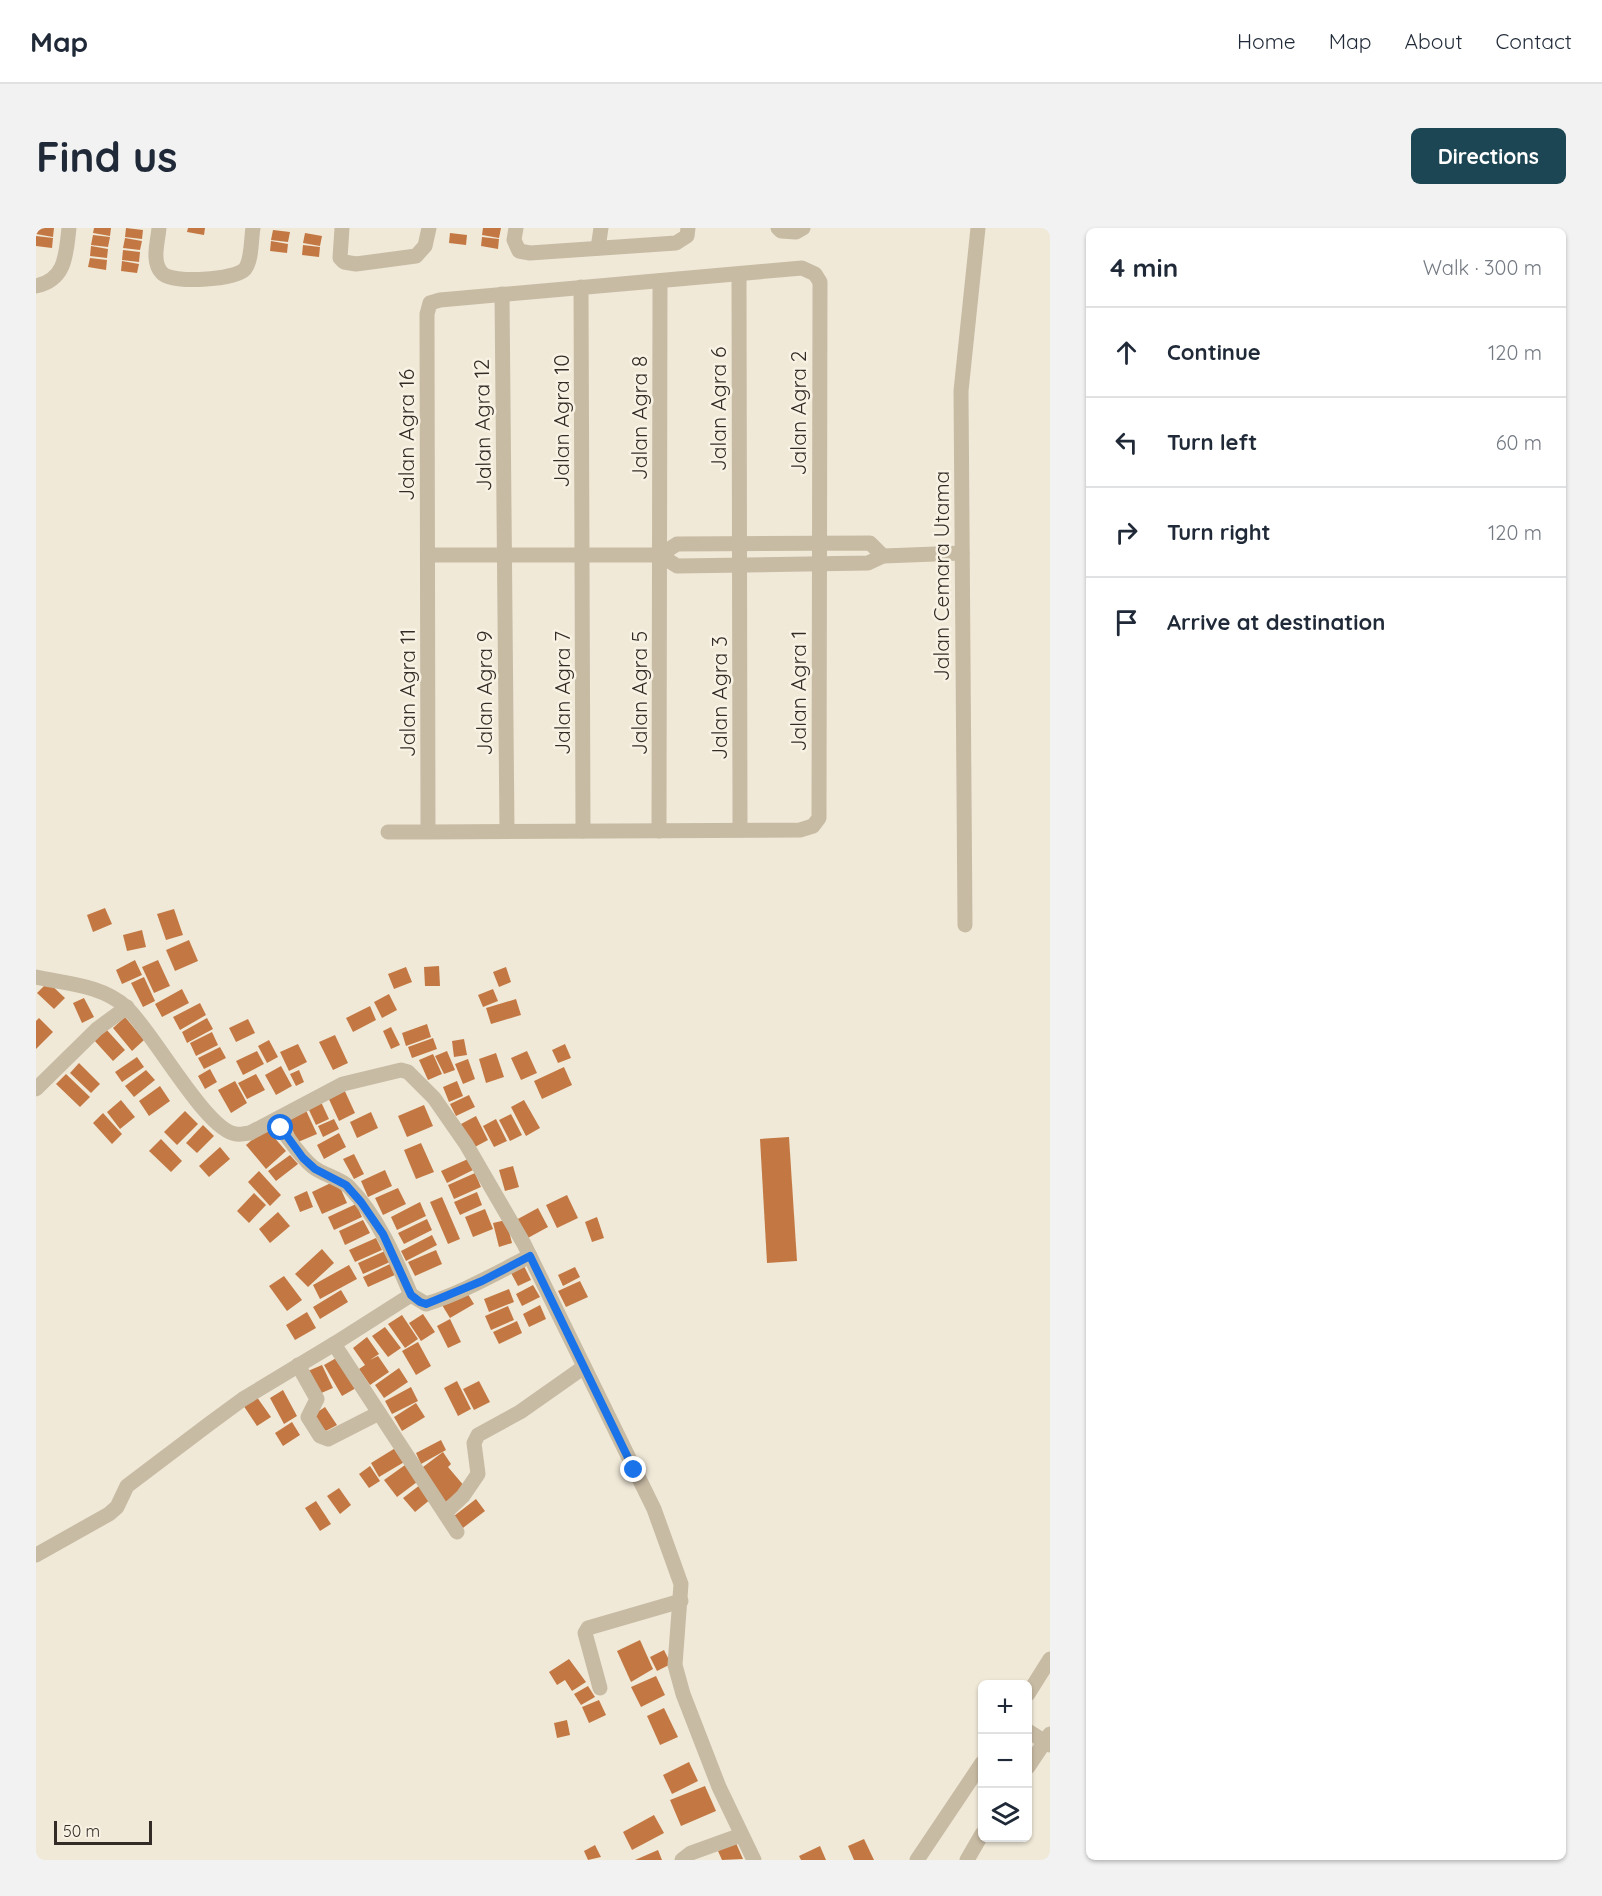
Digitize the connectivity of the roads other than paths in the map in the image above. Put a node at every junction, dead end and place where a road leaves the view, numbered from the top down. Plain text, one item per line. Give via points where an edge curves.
1 (69, 228) edge
2 (159, 228) edge
3 (253, 228) edge
4 (342, 228) edge
5 (429, 228) edge
6 (601, 228) edge
7 (778, 228) edge
8 (803, 228) edge
9 (978, 228) edge
10 (687, 232) edge
11 (515, 234) edge
12 (598, 248) junction
13 (739, 274) junction
14 (660, 281) junction
15 (36, 286) edge
16 (581, 287) junction
17 (502, 294) junction
18 (819, 543) junction
19 (740, 544) junction
20 (962, 553) junction
21 (428, 555) junction
22 (504, 555) junction
23 (582, 555) junction
24 (660, 555) junction
25 (883, 556) junction
26 (819, 564) junction
27 (740, 565) junction
28 (740, 830) junction
29 (507, 831) junction
30 (583, 831) junction
31 (659, 831) junction
32 (388, 832) dead end
33 (428, 832) junction
34 (965, 924) dead end
35 (36, 977) edge
36 (127, 1007) junction
37 (36, 1089) edge
38 (275, 1120) junction
39 (530, 1256) junction
40 (411, 1295) junction
41 (334, 1344) junction
42 (298, 1365) junction
43 (584, 1367) junction
44 (379, 1413) junction
45 (445, 1513) junction
46 (457, 1532) dead end
47 (36, 1554) edge
48 (681, 1601) junction
49 (1050, 1659) edge
50 (600, 1688) dead end
51 (1032, 1688) edge
52 (1032, 1733) edge
53 (1048, 1740) edge
54 (1032, 1762) edge
55 (978, 1769) edge
56 (741, 1835) junction
57 (978, 1841) edge
58 (682, 1860) edge
59 (754, 1860) edge
60 (917, 1860) edge
61 (967, 1860) edge

1 - 15 street via 61,271 47,284
2 - 3 street via 155,258 160,272 171,279 238,276 248,267
4 - 5 street via 340,258 356,264 416,256 425,246
6 - 12 street
7 - 8 street via 796,232
9 - 20 street, Jalan Cemara Utama via 960,391
10 - 12 street via 676,243
11 - 12 street via 519,251 530,253
13 - 14 street
13 - 18 street, Jalan Agra 2 via 802,268 816,274 820,282
13 - 19 street, Jalan Agra 6
14 - 16 street
14 - 24 street, Jalan Agra 8
16 - 17 street
16 - 23 street, Jalan Agra 10
17 - 21 street, Jalan Agra 16 via 430,303
17 - 22 street, Jalan Agra 12
18 - 19 street
18 - 25 street via 870,543
18 - 26 street, Jalan Agra 2
19 - 24 street via 677,544
19 - 27 street, Jalan Agra 6
20 - 25 street
20 - 34 street, Jalan Cemara Utama
21 - 22 street
21 - 33 street, Jalan Agra 11
22 - 23 street
22 - 29 street, Jalan Agra 9
23 - 24 street
23 - 30 street, Jalan Agra 7
24 - 27 street via 677,566
24 - 31 street, Jalan Agra 5
25 - 26 street via 868,563
26 - 27 street
26 - 28 street, Jalan Agra 1 via 819,818 813,826 800,830
27 - 28 street, Jalan Agra 3
28 - 31 street
29 - 30 street
29 - 33 street
30 - 31 street
32 - 33 street
35 - 36 street via 102,991
36 - 37 street via 97,1029
36 - 38 street via 217,1123 235,1134 250,1133
38 - 39 street via 359,1078 408,1072 434,1098 466,1144
38 - 40 street via 303,1158 346,1185 361,1202 383,1234
39 - 40 street via 426,1304
39 - 43 street
40 - 41 street
41 - 42 street
41 - 44 street
42 - 44 street via 317,1399 308,1417 320,1436 328,1439
42 - 47 street via 243,1399 128,1486 109,1514
43 - 45 street via 520,1412 478,1435 474,1443 478,1474 470,1489
43 - 48 street via 654,1509 681,1584
44 - 45 street
45 - 46 street
48 - 50 street via 588,1628 585,1633
48 - 56 street via 675,1665 718,1787
49 - 51 street
52 - 53 street
53 - 54 street
55 - 60 street
56 - 58 street
56 - 59 street
57 - 61 street

